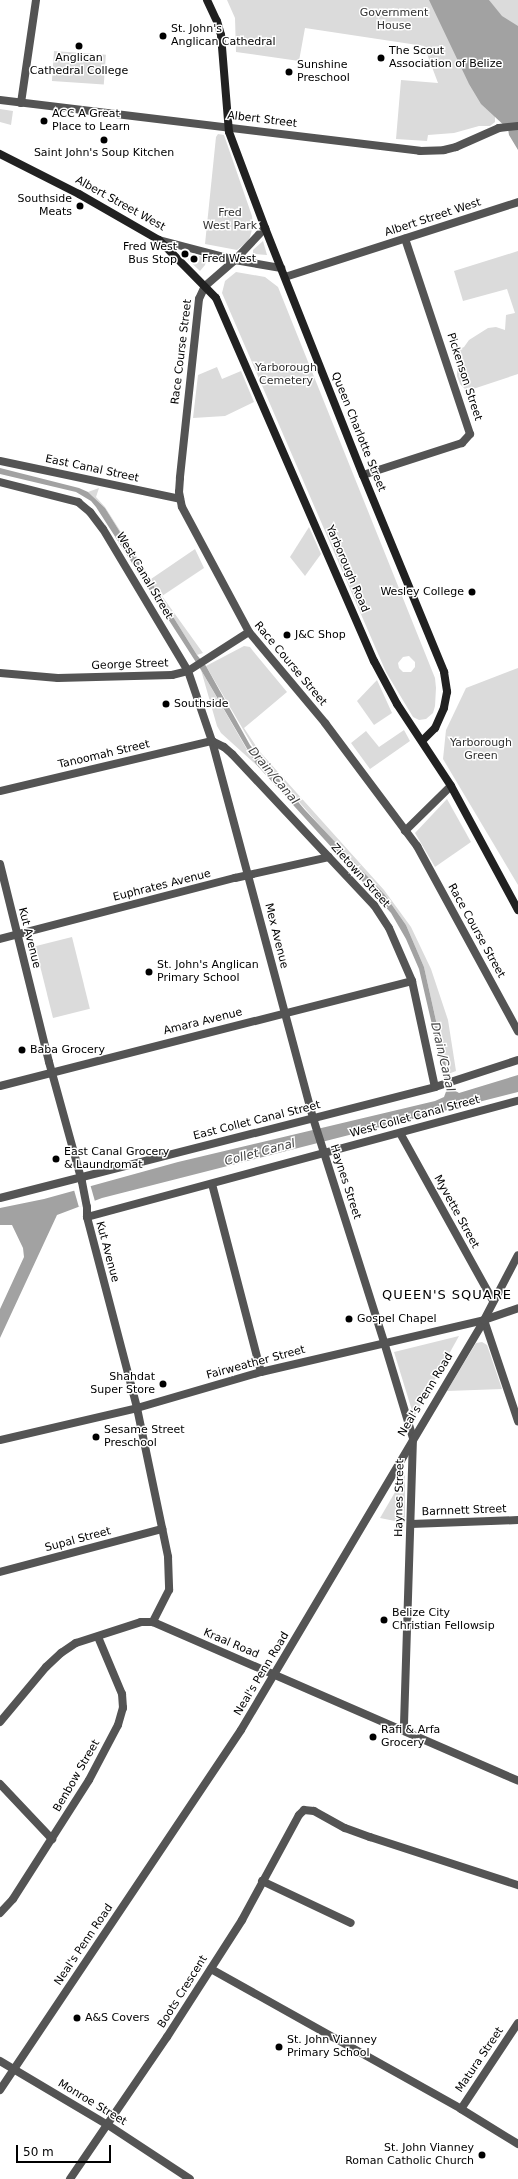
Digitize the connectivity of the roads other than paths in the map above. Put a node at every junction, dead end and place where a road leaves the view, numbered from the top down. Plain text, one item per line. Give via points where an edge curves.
1 (36, 0) edge
2 (206, 0) edge
3 (0, 100) edge
4 (22, 103) junction
5 (518, 126) edge
6 (228, 127) junction
7 (0, 154) edge
8 (518, 202) edge
9 (265, 228) junction
10 (405, 239) junction
11 (159, 240) junction
12 (235, 260) junction
13 (281, 268) junction
14 (285, 277) junction
15 (205, 286) junction
16 (0, 461) edge
17 (363, 475) junction
18 (0, 484) edge
19 (180, 499) junction
20 (249, 632) junction
21 (188, 671) junction
22 (0, 673) edge
23 (212, 741) junction
24 (422, 741) junction
25 (451, 786) junction
26 (0, 791) edge
27 (405, 830) junction
28 (329, 857) junction
29 (0, 864) edge
30 (249, 875) junction
31 (518, 910) edge
32 (17, 934) junction
33 (0, 938) edge
34 (412, 981) junction
35 (284, 1013) junction
36 (518, 1031) edge
37 (518, 1060) edge
38 (51, 1072) junction
39 (0, 1086) edge
40 (435, 1087) junction
41 (518, 1101) edge
42 (314, 1121) junction
43 (400, 1133) junction
44 (318, 1136) joint
45 (323, 1150) junction
46 (81, 1180) junction
47 (212, 1184) junction
48 (0, 1198) edge
49 (87, 1218) junction
50 (518, 1255) edge
51 (493, 1301) junction
52 (518, 1308) edge
53 (484, 1320) junction
54 (384, 1342) junction
55 (260, 1372) junction
56 (137, 1408) junction
57 (518, 1421) edge
58 (413, 1438) junction
59 (0, 1440) edge
60 (518, 1520) edge
61 (411, 1524) junction
62 (162, 1529) junction
63 (0, 1572) edge
64 (153, 1622) junction
65 (98, 1637) junction
66 (276, 1675) junction
67 (0, 1722) edge
68 (404, 1730) junction
69 (518, 1781) edge
70 (0, 1784) edge
71 (52, 1839) junction
72 (262, 1881) junction
73 (518, 1885) edge
74 (0, 1913) edge
75 (351, 1923) dead end
76 (211, 1968) junction
77 (518, 2023) edge
78 (0, 2061) edge
79 (14, 2069) junction
80 (0, 2090) edge
81 (461, 2109) junction
82 (108, 2125) junction
83 (518, 2144) edge
84 (70, 2179) edge
85 (190, 2179) edge

1 - 4 street
2 - 6 main road, Queen Charlotte Street via 221,35
3 - 4 street, Albert Street
4 - 6 street, Albert Street
5 - 6 street, Albert Street via 502,128 456,147 431,152
6 - 9 main road, Queen Charlotte Street
7 - 11 main road, Albert Street West via 79,194
8 - 10 street, Albert Street West
9 - 12 street, Race Course Street
9 - 13 main road, Queen Charlotte Street
10 - 14 street, Albert Street West
10 - 17 street, Pickenson Street via 470,434 462,443
11 - 12 street, Albert Street West
11 - 15 main road, Yarborough Road
12 - 13 street, Albert Street West
12 - 15 street, Race Course Street
13 - 14 main road, Queen Charlotte Street
14 - 17 main road, Queen Charlotte Street
15 - 19 street, Race Course Street via 199,299 196,316 185,416
15 - 24 main road, Yarborough Road via 219,306 374,661 397,704
16 - 19 street, East Canal Street
17 - 24 main road, Queen Charlotte Street via 439,659 446,683 446,701 440,718 430,735
18 - 21 street, West Canal Street via 78,502 90,512 103,529
19 - 20 street, Race Course Street
20 - 21 street, George Street
20 - 27 street, Race Course Street via 325,723
21 - 22 street, George Street via 172,675 58,678
21 - 23 street, West Canal Street
23 - 26 street, Tanoomah Street
23 - 28 street, Zietown Street via 232,754
23 - 30 street, Mex Avenue
24 - 25 main road, Yarborough Road
25 - 27 street
25 - 31 main road, Yarborough Road
27 - 36 street, Race Course Street via 417,846
28 - 30 street, Euphrates Avenue
28 - 34 street, Zietown Street via 382,916 396,940
29 - 32 street, Kut Avenue
30 - 32 street, Euphrates Avenue
30 - 35 street, Mex Avenue
32 - 33 street, Euphrates Avenue
32 - 38 street, Kut Avenue
34 - 35 street, Amara Avenue
34 - 40 street, Zietown Street
35 - 38 street, Amara Avenue
35 - 42 street, Mex Avenue
37 - 40 street, East Collet Canal Street
38 - 39 street, Amara Avenue
38 - 46 street, Kut Avenue
40 - 42 street, East Collet Canal Street
41 - 43 street, West Collet Canal Street
42 - 44 street, Mex Avenue
42 - 46 street, East Collet Canal Street
43 - 45 street, West Collet Canal Street
43 - 51 street, Myvette Street
44 - 45 street, Haynes Street
45 - 47 street, West Collet Canal Street
45 - 54 street, Haynes Street
46 - 48 street, East Collet Canal Street
46 - 49 street, Kut Avenue via 88,1207
47 - 49 street, West Collet Canal Street
47 - 55 street
49 - 56 street, Kut Avenue
50 - 51 street, Neal's Penn Road
51 - 53 street, Neal's Penn Road
52 - 53 street, Fairweather Street
53 - 54 street, Fairweather Street
53 - 57 street
53 - 58 street, Neal's Penn Road
54 - 55 street, Fairweather Street
54 - 58 street, Haynes Street
55 - 56 street, Fairweather Street
56 - 59 street, Fairweather Street
56 - 62 street, Kut Avenue
58 - 61 street, Haynes Street
58 - 66 street, Neal's Penn Road
60 - 61 street, Barnnett Street
61 - 68 street, Haynes Street
62 - 63 street, Supal Street
62 - 64 street, Kut Avenue via 168,1557 169,1590
64 - 65 street via 141,1622
64 - 66 street, Kraal Road
65 - 67 street via 76,1644 61,1653
65 - 71 street, Benbow Street via 122,1694 123,1708 118,1725 96,1768
66 - 68 street, Kraal Road
66 - 79 street, Neal's Penn Road
68 - 69 street, Kraal Road
70 - 71 street
71 - 74 street, Benbow Street via 14,1899
72 - 73 street, Boots Crescent via 304,1810 314,1811 345,1828 370,1837
72 - 75 street
72 - 76 street, Boots Crescent via 242,1920
76 - 81 street
76 - 82 street, Boots Crescent
77 - 81 street, Matura Street
78 - 79 street, Monroe Street
79 - 80 street, Neal's Penn Road
79 - 82 street, Monroe Street
81 - 83 street
82 - 84 street, Boots Crescent
82 - 85 street, Monroe Street

